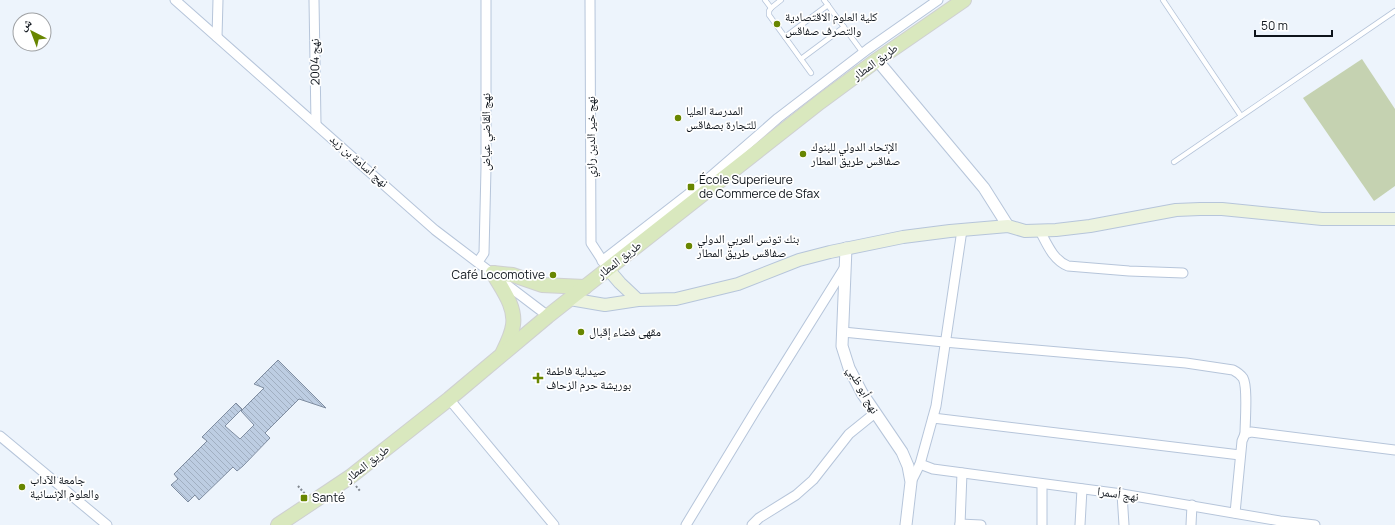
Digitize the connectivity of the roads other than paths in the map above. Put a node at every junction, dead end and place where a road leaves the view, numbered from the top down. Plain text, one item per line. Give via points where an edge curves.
1 (175, 0) edge
2 (218, 0) edge
3 (314, 0) edge
4 (486, 0) edge
5 (590, 0) edge
6 (765, 0) edge
7 (781, 0) edge
8 (824, 0) edge
9 (938, 0) edge
10 (964, 0) edge
11 (1163, 0) edge
12 (828, 5) junction
13 (771, 8) junction
14 (1395, 11) edge
15 (844, 27) junction
16 (217, 37) junction
17 (785, 37) junction
18 (866, 51) junction
19 (801, 59) junction
20 (877, 60) junction
21 (811, 73) dead end
22 (1241, 116) junction
23 (316, 123) junction
24 (1174, 162) dead end
25 (1395, 219) edge
26 (1008, 226) junction
27 (962, 230) junction
28 (1040, 231) junction
29 (846, 248) junction
30 (478, 262) junction
31 (605, 265) junction
32 (846, 266) junction
33 (492, 273) junction
34 (1183, 273) dead end
35 (585, 287) junction
36 (570, 299) junction
37 (638, 300) junction
38 (548, 316) junction
39 (843, 332) junction
40 (944, 342) junction
41 (503, 354) junction
42 (449, 399) junction
43 (874, 413) junction
44 (933, 418) junction
45 (1245, 434) junction
46 (0, 436) edge
47 (1395, 450) edge
48 (1240, 455) junction
49 (920, 464) junction
50 (962, 473) junction
51 (911, 482) junction
52 (1042, 484) junction
53 (1082, 489) junction
54 (1122, 494) junction
55 (1192, 505) junction
56 (1235, 513) junction
57 (1280, 523) edge
58 (960, 524) edge
59 (107, 525) edge
60 (278, 525) edge
61 (554, 525) edge
62 (686, 525) edge
63 (752, 525) edge
64 (906, 525) edge
65 (981, 525) edge
66 (1042, 525) edge
67 (1080, 525) edge
68 (1124, 525) edge
69 (1191, 525) edge
70 (1316, 525) edge

1 - 16 street, نهج أسامة بن زيد
2 - 16 street
3 - 23 street, نهج 2004
4 - 30 street, نهج القاضي عياض via 484,253
5 - 31 street, نهج خير الدين رازي via 591,243
6 - 13 lane
7 - 13 lane
8 - 12 lane
9 - 18 street
10 - 20 main road, طريق المطار
11 - 22 lane
12 - 15 lane
12 - 17 lane
13 - 17 lane via 769,15
14 - 22 lane
15 - 18 lane
15 - 19 lane
16 - 23 street, نهج أسامة بن زيد
17 - 19 lane
18 - 20 street
18 - 31 street via 778,118
19 - 21 lane
20 - 26 street via 980,182
20 - 31 main road, طريق المطار
22 - 24 lane
23 - 30 street, نهج أسامة بن زيد via 435,230
25 - 28 main road via 1322,219 1200,209 1176,210 1090,226
26 - 27 main road
26 - 28 main road via 1025,231
27 - 29 main road via 903,237
27 - 40 street
28 - 34 street via 1056,258 1068,266
29 - 32 street, نهج أبو ظبي
29 - 37 main road via 799,260 738,284 676,299
30 - 33 street, نهج أسامة بن زيد
31 - 35 main road, طريق المطار
31 - 37 main road
32 - 39 street, نهج أبو ظبي
32 - 62 street
33 - 35 main road via 513,275 542,285
33 - 38 street, نهج أسامة بن زيد
33 - 41 main road via 507,298 513,317 513,326
35 - 36 main road, طريق المطار
36 - 37 main road via 605,305
36 - 38 main road, طريق المطار
38 - 41 main road, طريق المطار
39 - 40 street
39 - 43 street, نهج أبو ظبي via 842,346 849,368
40 - 44 street
40 - 45 street via 1186,363 1233,370 1243,378 1246,388
41 - 42 main road, طريق المطار
42 - 60 main road, طريق المطار via 350,478
42 - 61 street
43 - 51 street, نهج أبو ظبي via 902,452
43 - 63 street via 849,434 813,480
44 - 48 street
44 - 49 street
45 - 47 street via 1259,432
45 - 48 street
46 - 59 street
48 - 56 street
49 - 50 street, نهج أسمرا via 933,469
49 - 51 street
50 - 52 street, نهج أسمرا
50 - 58 street
51 - 64 street, نهج أبو ظبي
52 - 53 street, نهج أسمرا
52 - 66 street
53 - 54 street, نهج أسمرا
53 - 67 street
54 - 55 street, نهج أسمرا
54 - 68 street
55 - 56 street, نهج أسمرا
55 - 69 street
56 - 57 street, نهج أسمرا
57 - 70 street, نهج أسمرا
58 - 65 street

